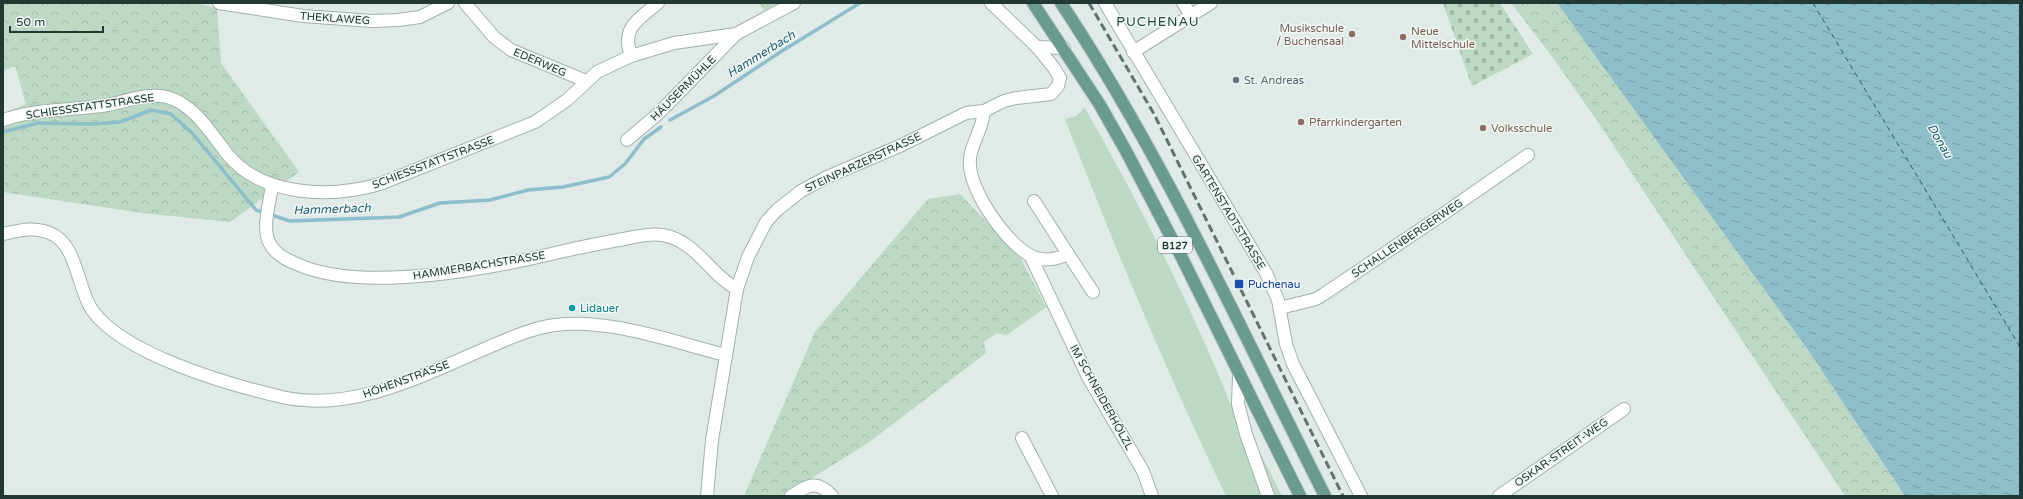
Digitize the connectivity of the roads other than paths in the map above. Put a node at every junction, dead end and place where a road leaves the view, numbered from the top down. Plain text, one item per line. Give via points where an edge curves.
1 (220, 3) edge
2 (448, 3) edge
3 (465, 3) edge
4 (658, 3) edge
5 (794, 3) edge
6 (991, 3) edge
7 (1033, 3) edge
8 (1060, 3) edge
9 (1105, 3) edge
10 (1183, 3) edge
11 (1211, 3) edge
12 (1191, 15) junction
13 (736, 34) junction
14 (1037, 47) junction
15 (1064, 48) junction
16 (1133, 52) junction
17 (631, 56) junction
18 (586, 81) junction
19 (984, 111) junction
20 (3, 120) edge
21 (627, 140) dead end
22 (1528, 155) dead end
23 (272, 185) junction
24 (1034, 201) dead end
25 (5, 236) edge
26 (1068, 254) junction
27 (1030, 255) junction
28 (737, 289) junction
29 (1093, 292) dead end
30 (1280, 308) junction
31 (726, 355) junction
32 (1240, 376) junction
33 (1624, 409) dead end
34 (1022, 438) dead end
35 (707, 496) edge
36 (791, 496) edge
37 (832, 496) edge
38 (1052, 496) edge
39 (1152, 496) edge
40 (1268, 496) edge
41 (1300, 496) edge
42 (1325, 496) edge
43 (1361, 496) edge
44 (1498, 496) edge

1 - 2 street, THEKLAWEG via 302,16 372,21 420,17
3 - 18 street, EDERWEG via 494,36 511,50
4 - 17 street via 638,17 630,28 627,44
5 - 13 street, SCHIESSSTATTSTRASSE
6 - 14 street
7 - 15 main road, B127
8 - 42 main road, B127 via 1082,36 1171,190
9 - 16 street, GARTENSTADTSTRASSE
10 - 12 street
11 - 12 street
12 - 16 street
13 - 17 street, SCHIESSSTATTSTRASSE via 674,43
13 - 21 street, HÄUSERMÜHLE via 658,114
14 - 15 street
14 - 19 street, STEINPARZERSTRASSE via 1060,78 1054,92 1004,101
15 - 32 main road, B127 via 1100,105 1155,204
16 - 30 street, GARTENSTADTSTRASSE via 1266,273
17 - 18 street, SCHIESSSTATTSTRASSE via 597,72
18 - 23 street, SCHIESSSTATTSTRASSE via 567,100 535,122 380,184 361,190 335,192
19 - 27 street, IM SCHNEIDERHÖLZL via 970,158 971,177 979,195 997,221
19 - 28 street, STEINPARZERSTRASSE via 966,113 902,145 827,177 792,197 766,222 748,258
20 - 23 street, SCHIESSSTATTSTRASSE via 26,114 107,105 133,98 168,97 192,113 244,171
22 - 30 street, SCHALLENBERGERWEG via 1316,299
23 - 28 street, HAMMERBACHSTRASSE via 266,226 270,246 288,261 315,271 361,277 445,273 531,259 650,234 672,238 689,248 703,258 723,280
24 - 26 street
25 - 31 street, HÖHENSTRASSE via 21,229 35,229 55,235 72,256 84,294 93,311 107,326 126,340 205,376 283,397 316,401 355,397 387,388 514,337 553,325 604,326 638,332
26 - 27 street, IM SCHNEIDERHÖLZL via 1050,260
26 - 29 street
27 - 39 street, IM SCHNEIDERHÖLZL via 1088,377 1143,471
28 - 31 street, STEINPARZERSTRASSE
30 - 43 street, GARTENSTADTSTRASSE via 1286,344 1293,364
31 - 35 street, STEINPARZERSTRASSE via 712,440
32 - 40 street via 1238,404
32 - 41 main road, B127
33 - 44 street, OSKAR-STREIT-WEG
34 - 38 street
36 - 37 street via 807,485 818,485

